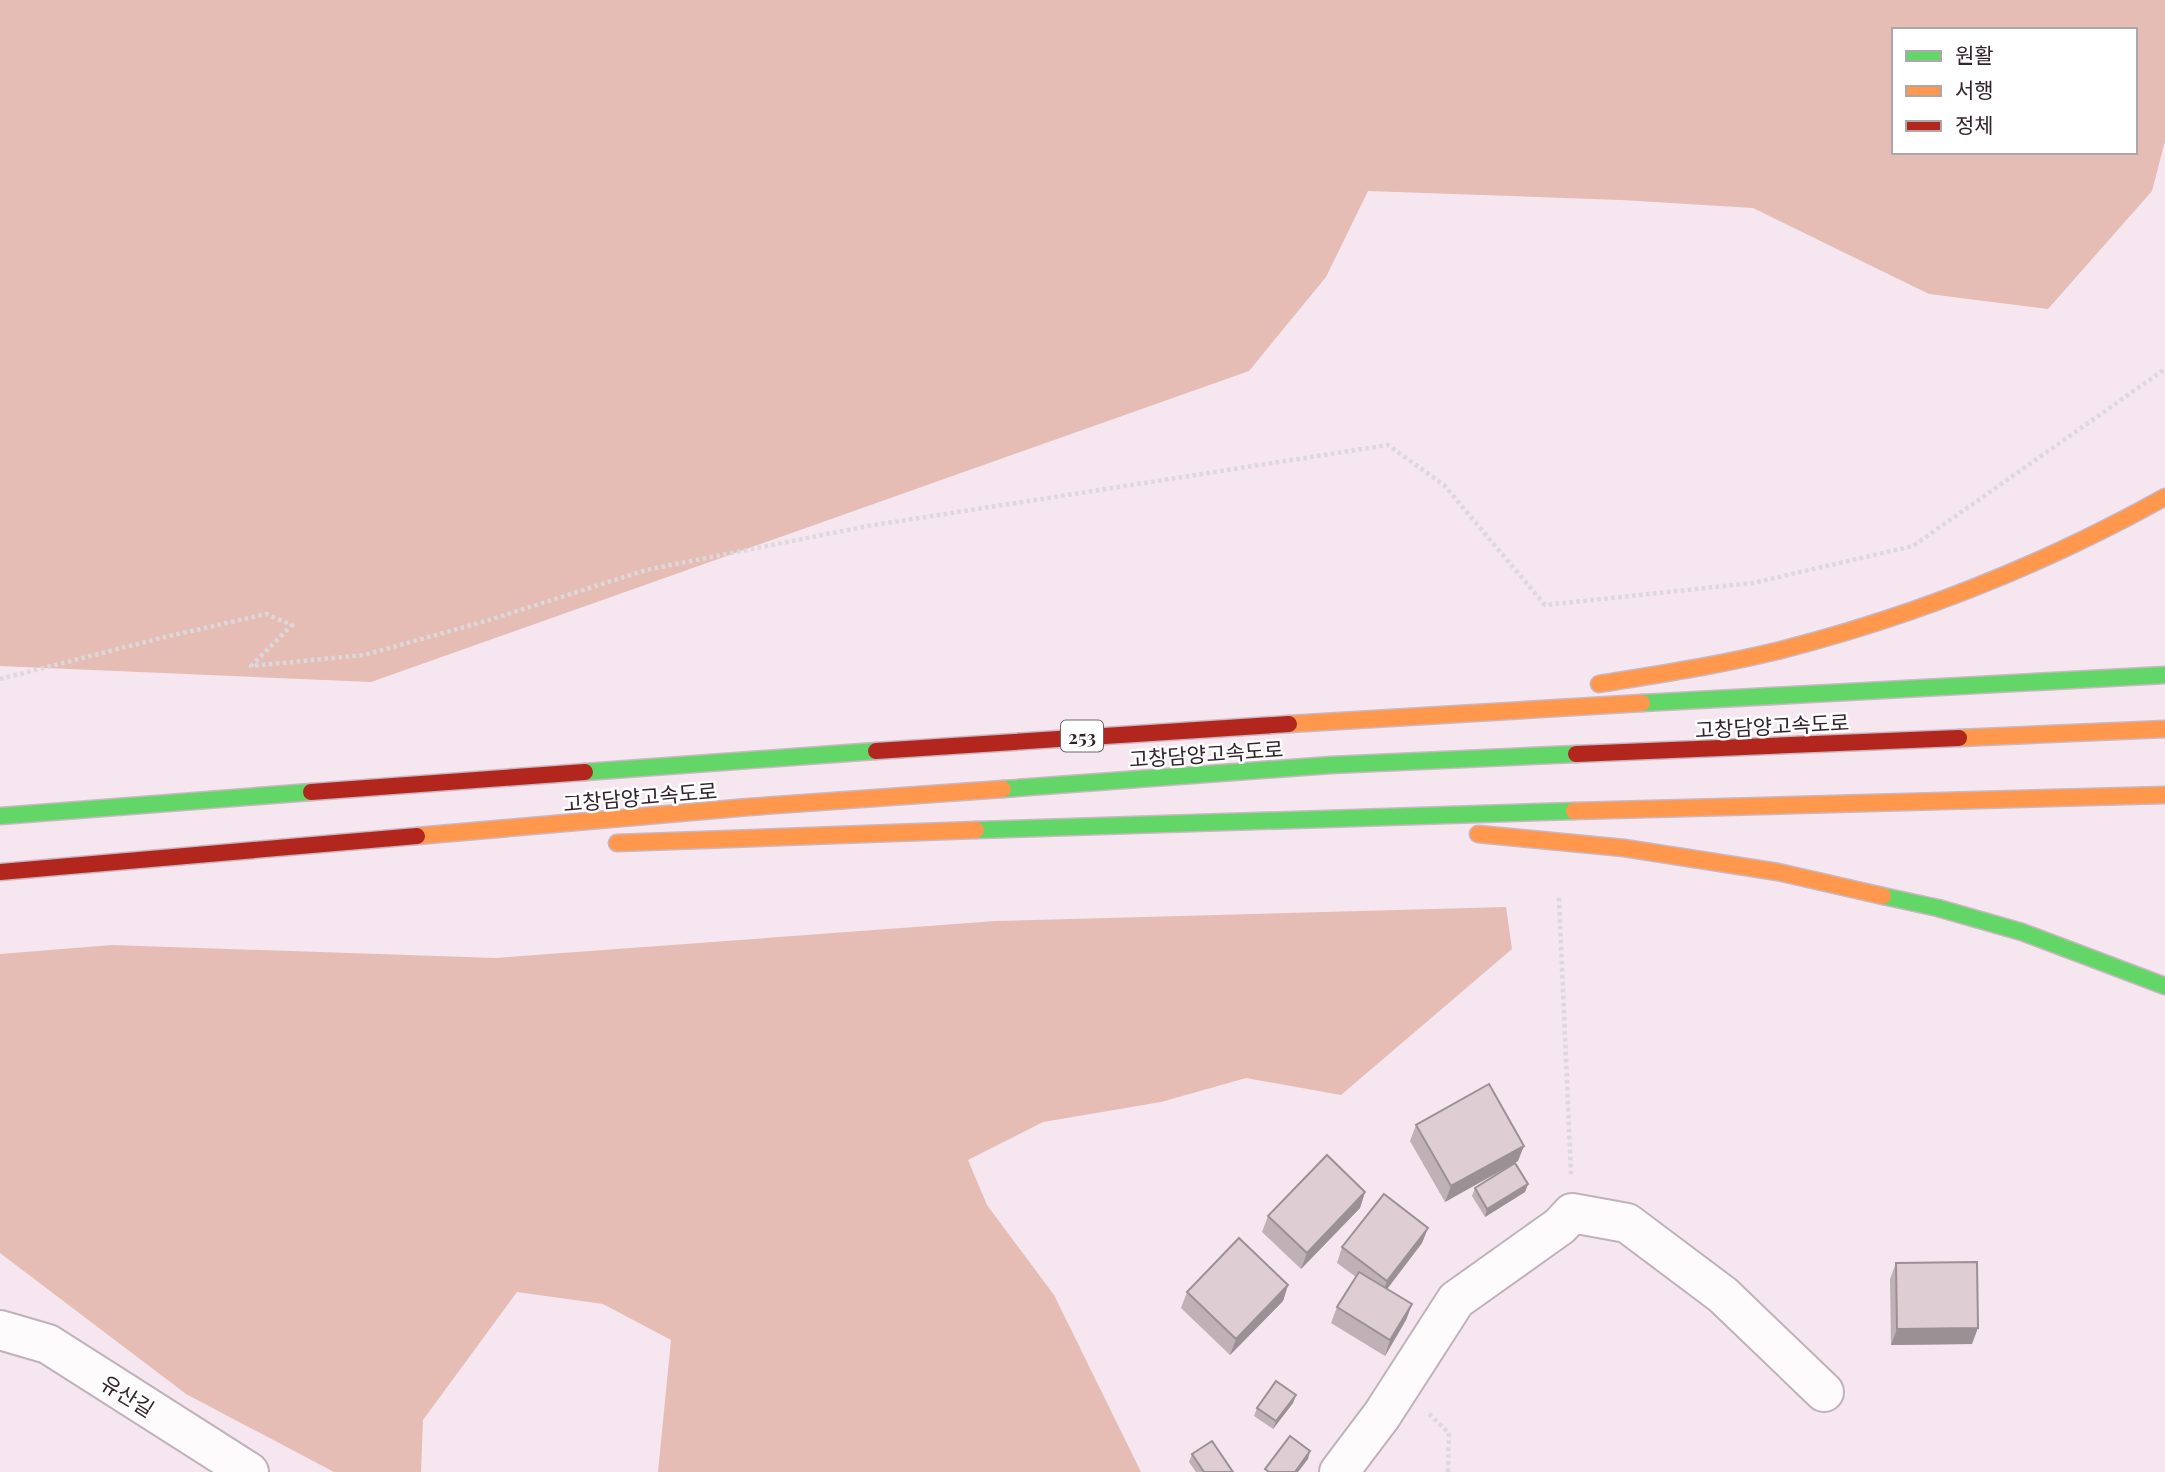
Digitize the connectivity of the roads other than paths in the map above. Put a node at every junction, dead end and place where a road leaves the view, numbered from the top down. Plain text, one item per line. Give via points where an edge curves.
1 (2165, 497) edge
2 (2165, 675) edge
3 (1583, 687) dead end
4 (1545, 693) dead end
5 (1418, 716) junction
6 (2165, 729) edge
7 (2165, 795) edge
8 (0, 816) edge
9 (1306, 818) junction
10 (595, 844) dead end
11 (456, 849) dead end
12 (164, 859) junction
13 (1, 872) edge
14 (2165, 986) edge
15 (0, 1330) edge
16 (1824, 1392) dead end
17 (249, 1472) edge
18 (1339, 1472) edge

1 - 3 highway via 1941,601 1859,629 1780,651
2 - 5 highway, 고창담양고속도로 / 253
4 - 5 highway
5 - 8 highway, 고창담양고속도로 / 253 via 1168,730
6 - 12 highway, 고창담양고속도로 / 253 via 1331,765 749,807
7 - 9 highway
9 - 10 highway
9 - 14 highway via 1624,848 1778,872 2010,929
11 - 12 highway
12 - 13 highway, 고창담양고속도로 / 253
15 - 17 street, 유산길 via 48,1344
16 - 18 street via 1723,1295 1628,1223 1572,1213 1456,1300

